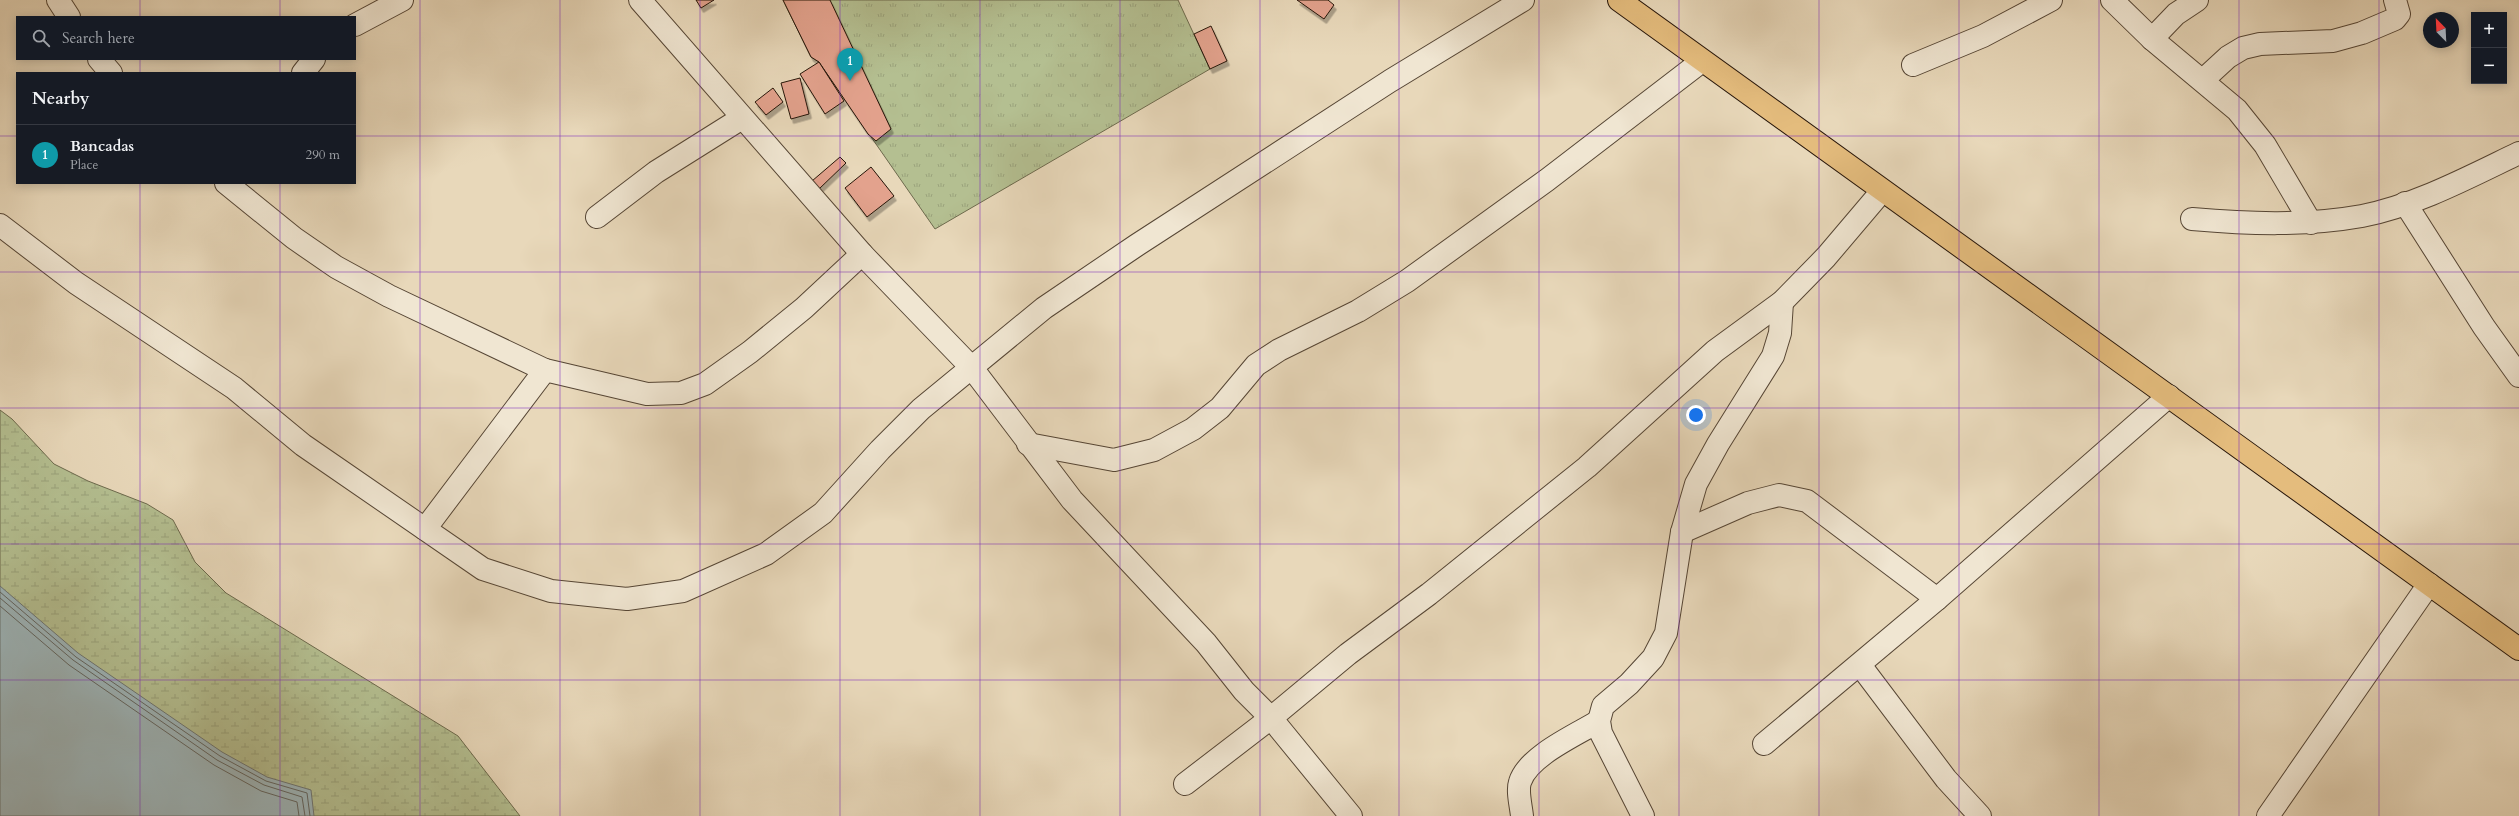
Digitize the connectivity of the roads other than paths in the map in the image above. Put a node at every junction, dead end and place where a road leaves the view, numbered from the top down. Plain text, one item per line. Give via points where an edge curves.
1 (58, 0) edge
2 (402, 0) edge
3 (640, 0) edge
4 (1523, 0) edge
5 (1619, 0) edge
6 (2051, 0) edge
7 (2112, 0) edge
8 (2198, 0) edge
9 (2395, 0) edge
10 (68, 16) edge
11 (356, 24) edge
12 (2152, 39) junction
13 (100, 60) edge
14 (313, 60) edge
15 (1702, 61) junction
16 (1913, 65) dead end
17 (110, 72) edge
18 (305, 72) edge
19 (2203, 80) junction
20 (742, 118) junction
21 (2519, 153) edge
22 (227, 184) edge
23 (1882, 192) junction
24 (2405, 203) junction
25 (596, 217) dead end
26 (2192, 219) dead end
27 (2311, 223) junction
28 (0, 225) edge
29 (862, 254) junction
30 (1782, 302) junction
31 (972, 368) junction
32 (545, 370) junction
33 (2519, 376) edge
34 (2169, 396) junction
35 (1028, 444) junction
36 (425, 529) junction
37 (1682, 532) junction
38 (2429, 584) junction
39 (1937, 599) junction
40 (2519, 649) edge
41 (1860, 665) junction
42 (1271, 718) junction
43 (1599, 720) junction
44 (1764, 744) dead end
45 (1185, 784) dead end
46 (1351, 816) edge
47 (1522, 816) edge
48 (1643, 816) edge
49 (1980, 816) edge
50 (2268, 816) edge

1 - 10 street
2 - 11 street
3 - 20 street
4 - 31 street via 1390,81 1137,245 1044,308
5 - 15 main road
6 - 16 street via 1983,36
7 - 12 street
8 - 12 street via 2176,14
9 - 19 street via 2399,14 2395,19 2362,34 2333,41 2260,44 2243,48 2228,57
12 - 19 street
13 - 17 street
14 - 18 street
15 - 23 main road
15 - 35 street via 1547,180 1407,281 1358,311 1279,350 1256,365 1220,408 1193,429 1154,450 1114,460
19 - 27 street via 2237,110 2265,145
20 - 25 street via 656,172
20 - 29 street
21 - 24 street via 2452,185
22 - 32 street via 294,238 336,267 390,296
23 - 30 street via 1826,257
23 - 34 main road
24 - 27 street via 2363,216
24 - 33 street via 2484,327
26 - 27 street
28 - 36 street via 76,282 234,388 303,445
29 - 31 street
29 - 32 street via 804,308 750,352 705,384 681,393 647,394
30 - 37 street via 1780,333 1773,356 1696,484
30 - 42 street via 1715,352 1587,466 1429,594 1348,654
31 - 35 street
31 - 36 street via 921,409 823,513 766,554 683,591 627,599 551,591 483,569
32 - 36 street
34 - 38 main road
34 - 39 street
35 - 42 street via 1072,500 1206,643 1244,692
37 - 39 street via 1748,503 1779,495 1807,501
37 - 43 street via 1666,633 1653,658 1629,684 1603,706
38 - 40 main road
38 - 50 street
39 - 41 street
41 - 44 street
41 - 49 street via 1946,779
42 - 45 street
42 - 46 street
43 - 47 street via 1526,768 1519,784
43 - 48 street via 1601,733

